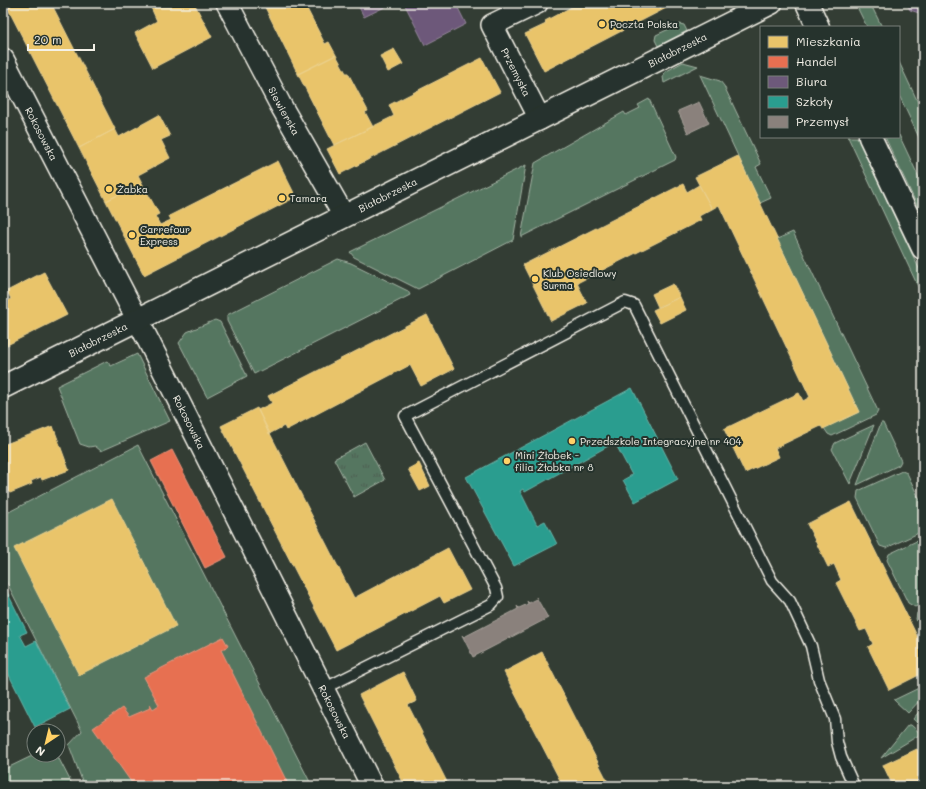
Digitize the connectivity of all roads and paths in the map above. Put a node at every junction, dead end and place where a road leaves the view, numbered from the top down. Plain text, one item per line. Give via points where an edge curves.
1 (227, 3) edge
2 (537, 3) edge
3 (772, 3) edge
4 (807, 3) edge
5 (818, 26) edge
6 (3, 59) edge
7 (540, 119) junction
8 (870, 138) edge
9 (344, 216) junction
10 (923, 248) edge
11 (137, 320) junction
12 (3, 387) edge
13 (323, 689) junction
14 (372, 786) edge
15 (854, 786) edge

1 - 9 street, Siewierska via 280,104
2 - 7 street, Przemyska via 492,25
3 - 7 street, Białobrzeska
4 - 5 street
6 - 11 street, Rokosowska
7 - 9 street, Białobrzeska
8 - 10 street
9 - 11 street, Białobrzeska
11 - 12 street, Białobrzeska
11 - 13 street, Rokosowska
13 - 14 street, Rokosowska
13 - 15 lane via 491,605 498,597 496,588 406,416 628,302 634,305 772,581 790,601 811,646 819,680 835,719 841,757

